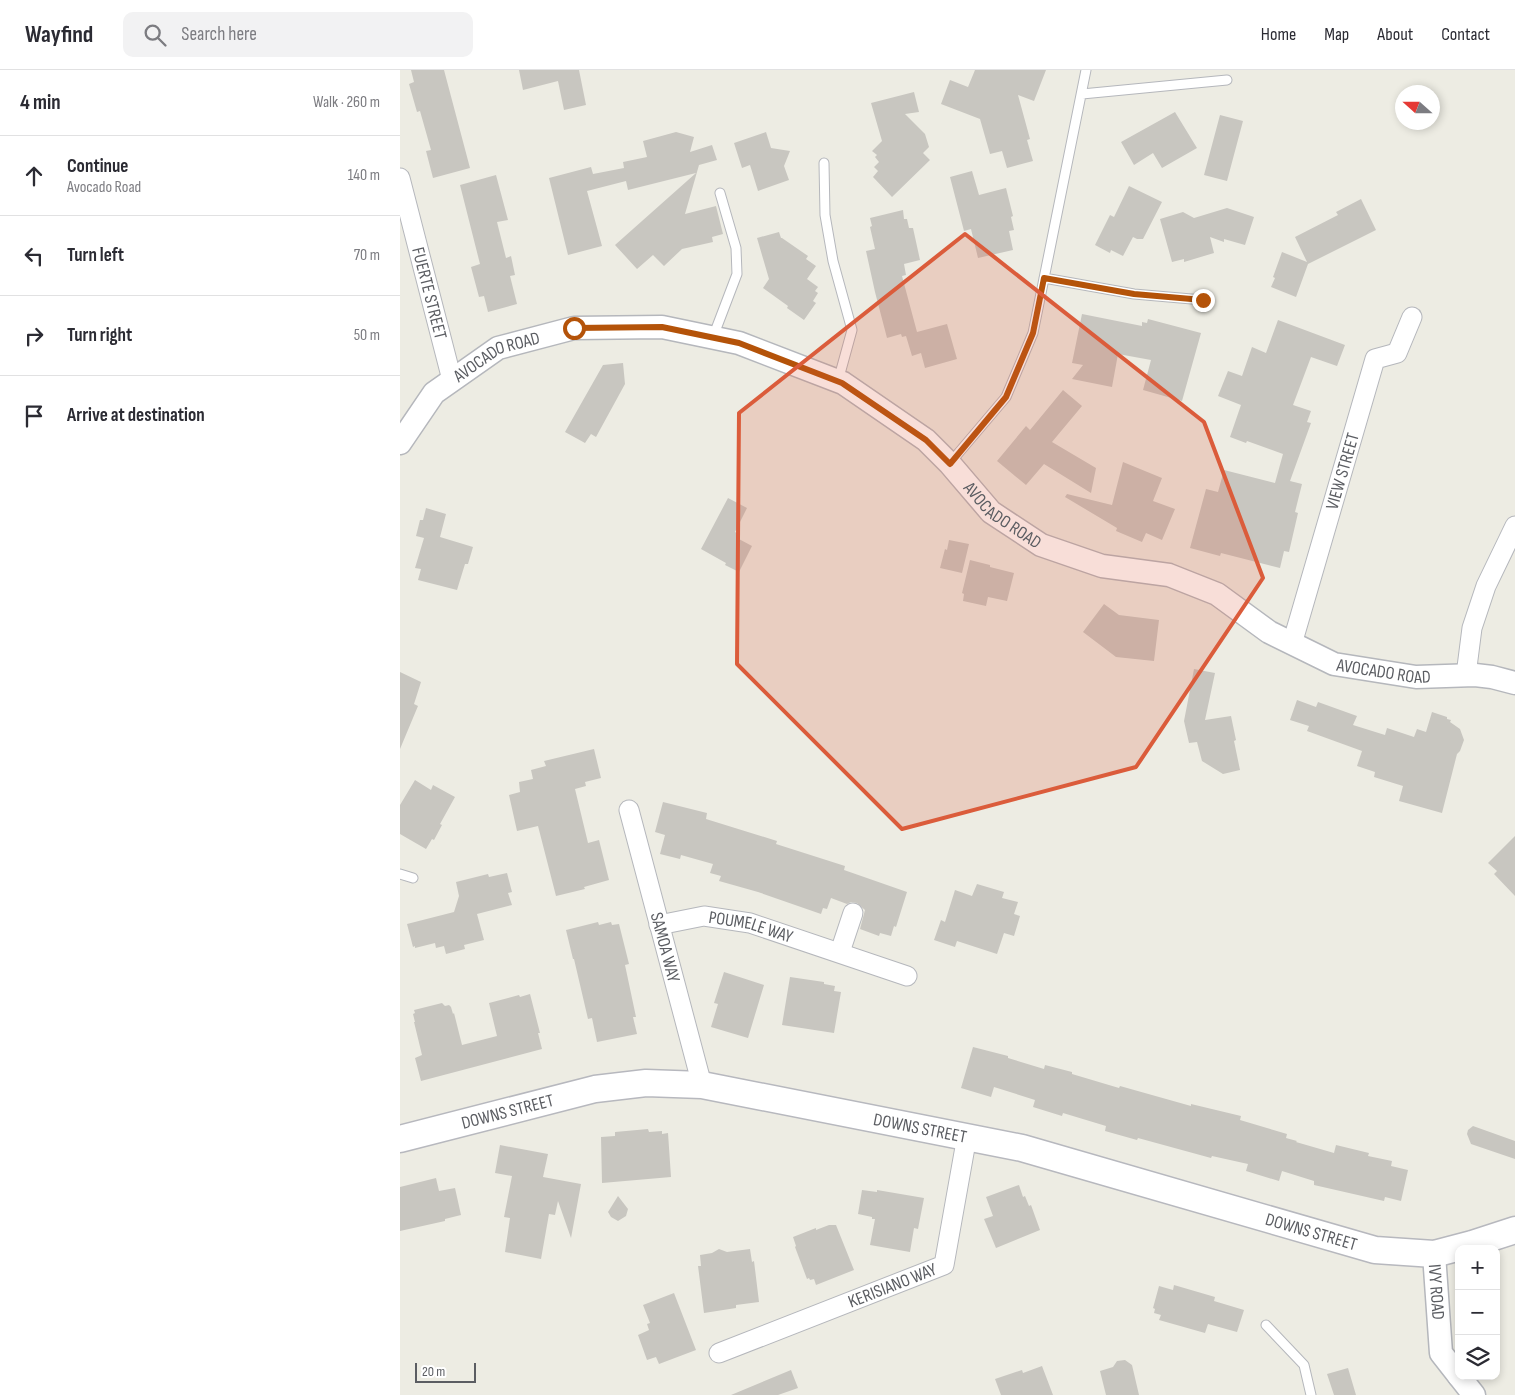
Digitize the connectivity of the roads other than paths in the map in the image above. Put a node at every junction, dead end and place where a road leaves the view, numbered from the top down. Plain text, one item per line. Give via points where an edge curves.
1 (1086, 70) edge
2 (1227, 80) dead end
3 (1082, 94) junction
4 (824, 163) dead end
5 (400, 178) edge
6 (720, 193) dead end
7 (1044, 278) junction
8 (1203, 300) dead end
9 (1412, 317) dead end
10 (713, 338) junction
11 (452, 380) junction
12 (838, 381) junction
13 (400, 443) edge
14 (950, 464) junction
15 (1515, 526) edge
16 (1292, 644) junction
17 (1466, 675) junction
18 (1515, 683) edge
19 (628, 810) dead end
20 (400, 874) edge
21 (413, 878) dead end
22 (852, 913) dead end
23 (659, 925) junction
24 (840, 952) junction
25 (907, 976) dead end
26 (702, 1085) junction
27 (967, 1136) junction
28 (400, 1139) edge
29 (1515, 1230) edge
30 (1434, 1254) junction
31 (1266, 1326) dead end
32 (719, 1353) dead end
33 (1455, 1371) edge
34 (1462, 1380) edge
35 (1311, 1395) edge
36 (1474, 1395) edge

1 - 3 lane
2 - 3 lane
3 - 7 lane
4 - 12 lane via 826,215 833,261 852,330
5 - 11 street, FUERTE STREET
6 - 10 lane via 736,248 737,274
7 - 8 lane via 1134,294
7 - 14 lane via 1033,333 1006,397
9 - 16 street, VIEW STREET via 1397,353 1375,359
10 - 11 street, AVOCADO ROAD via 662,327 574,328 498,348
10 - 12 street, AVOCADO ROAD via 739,343
11 - 13 street, AVOCADO ROAD via 434,393
12 - 14 street, AVOCADO ROAD via 926,440
14 - 16 street, AVOCADO ROAD via 991,512 1041,545 1102,566 1169,575 1217,594 1269,632
15 - 17 street via 1486,586 1472,628
16 - 17 street, AVOCADO ROAD via 1334,664 1416,677
17 - 18 street, AVOCADO ROAD
19 - 23 street, SAMOA WAY
20 - 21 lane
22 - 24 street
23 - 24 street, POUMELE WAY via 704,916 750,922
23 - 26 street, SAMOA WAY
24 - 25 street, POUMELE WAY
26 - 27 main road, DOWNS STREET
26 - 28 main road, DOWNS STREET via 646,1083 595,1089
27 - 30 main road, DOWNS STREET via 1022,1148 1375,1250
27 - 32 street, KERISIANO WAY via 944,1265
29 - 30 main road, IVY ROAD
30 - 33 street, IVY ROAD via 1441,1353
31 - 35 lane via 1304,1365
34 - 36 street, IVY ROAD

